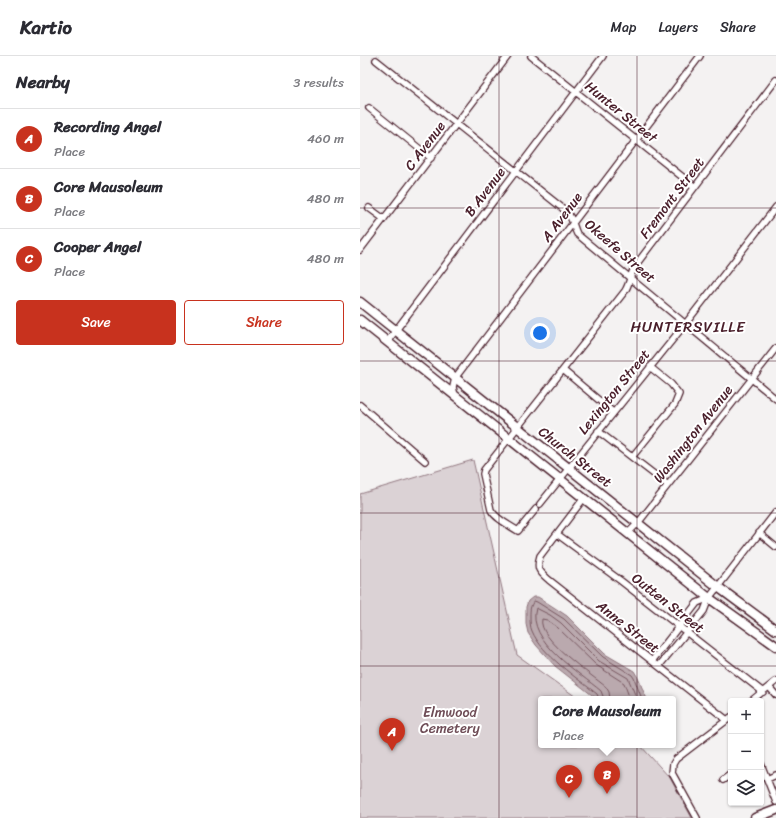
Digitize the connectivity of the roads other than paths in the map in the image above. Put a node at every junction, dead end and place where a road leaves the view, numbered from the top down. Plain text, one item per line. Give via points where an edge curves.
1 (508, 56) edge
2 (531, 56) edge
3 (603, 56) edge
4 (700, 56) edge
5 (376, 60) dead end
6 (776, 80) edge
7 (576, 92) junction
8 (369, 108) dead end
9 (456, 124) junction
10 (636, 140) junction
11 (431, 158) junction
12 (516, 172) junction
13 (695, 187) junction
14 (776, 207) edge
15 (369, 208) dead end
16 (384, 219) junction
17 (573, 224) junction
18 (360, 250) edge
19 (631, 278) junction
20 (360, 302) edge
21 (360, 320) edge
22 (686, 323) junction
23 (396, 331) junction
24 (387, 342) junction
25 (776, 348) edge
26 (650, 367) junction
27 (563, 370) junction
28 (455, 378) junction
29 (752, 379) junction
30 (455, 396) junction
31 (776, 399) edge
32 (360, 405) edge
33 (613, 412) junction
34 (518, 428) junction
35 (598, 431) junction
36 (509, 439) junction
37 (632, 457) junction
38 (425, 461) dead end
39 (569, 468) junction
40 (560, 479) junction
41 (668, 485) junction
42 (584, 498) junction
43 (540, 504) dead end
44 (536, 509) dead end
45 (776, 512) edge
46 (638, 523) junction
47 (628, 533) junction
48 (759, 533) junction
49 (557, 534) junction
50 (776, 547) edge
51 (718, 586) junction
52 (709, 598) junction
53 (678, 627) junction
54 (776, 630) edge
55 (686, 633) junction
56 (776, 646) edge
57 (652, 661) junction
58 (659, 666) junction
59 (776, 681) edge
60 (769, 687) junction
61 (763, 692) junction
62 (776, 695) edge
63 (755, 698) edge
64 (728, 717) edge
65 (728, 719) edge
66 (763, 770) edge
67 (776, 775) edge
68 (728, 776) edge
69 (767, 779) junction
70 (722, 780) dead end
71 (776, 802) edge
72 (776, 810) edge
73 (697, 818) edge
74 (755, 818) edge

1 - 9 street, C Avenue
2 - 7 street, Hunter Street
3 - 7 street, B Avenue
4 - 10 street, A Avenue
5 - 9 street, Okeefe Street
6 - 13 street, Fremont Street
7 - 10 street, Hunter Street
7 - 12 street, B Avenue
8 - 11 street
9 - 11 street, C Avenue
9 - 12 street, Okeefe Street
10 - 13 street, Hunter Street
10 - 17 street, A Avenue
11 - 16 street, C Avenue
12 - 17 street, Okeefe Street via 566,211
12 - 23 street, B Avenue
13 - 19 street, Fremont Street via 635,266
14 - 22 street, Lexington Street
15 - 16 street
16 - 18 street, C Avenue
17 - 19 street, Okeefe Street via 578,234
17 - 28 street, A Avenue
19 - 22 street, Okeefe Street
19 - 27 street, Fremont Street via 625,291
20 - 23 main road, Church Street
21 - 24 main road, Church Street
22 - 26 street, Lexington Street
22 - 29 street, Okeefe Street
23 - 24 street, B Avenue
23 - 28 main road, Church Street
24 - 30 main road, Church Street
25 - 29 street, Washington Avenue
26 - 33 street, Lexington Street
26 - 37 street via 680,394 675,404
27 - 33 street
27 - 34 street, Fremont Street
28 - 30 street
28 - 34 main road, Church Street
29 - 31 street, Okeefe Street
29 - 41 street, Washington Avenue
30 - 36 main road, Church Street
32 - 38 street
33 - 35 street, Lexington Street
34 - 36 street, Fremont Street
34 - 39 main road, Church Street
35 - 37 street
35 - 39 street, Lexington Street
36 - 40 main road, Church Street
36 - 44 street, Fremont Street via 483,474 492,513 518,531
37 - 41 street
39 - 40 street, Lexington Street
39 - 46 main road, Church Street
40 - 42 main road, Church Street
40 - 43 street, Lexington Street
41 - 46 street, Washington Avenue
42 - 47 main road, Church Street
42 - 49 street
45 - 48 street
46 - 47 street, Washington Avenue
46 - 51 main road, Church Street
47 - 52 main road, Church Street
48 - 50 street
48 - 51 street
49 - 53 street, Outten Street
49 - 57 street, Anne Street via 540,556 540,571
51 - 52 street
51 - 54 main road, Church Street
52 - 53 street via 697,603
52 - 55 street via 704,611
52 - 56 main road, Church Street
53 - 55 street, Outten Street
53 - 57 street
55 - 58 street
55 - 61 street, Outten Street
57 - 58 street, Anne Street
58 - 64 street, Anne Street
59 - 60 street
60 - 61 street
60 - 62 street
61 - 63 street
65 - 73 street via 673,764 672,773
66 - 69 street
67 - 69 street
68 - 70 street
69 - 71 street
72 - 74 main road

